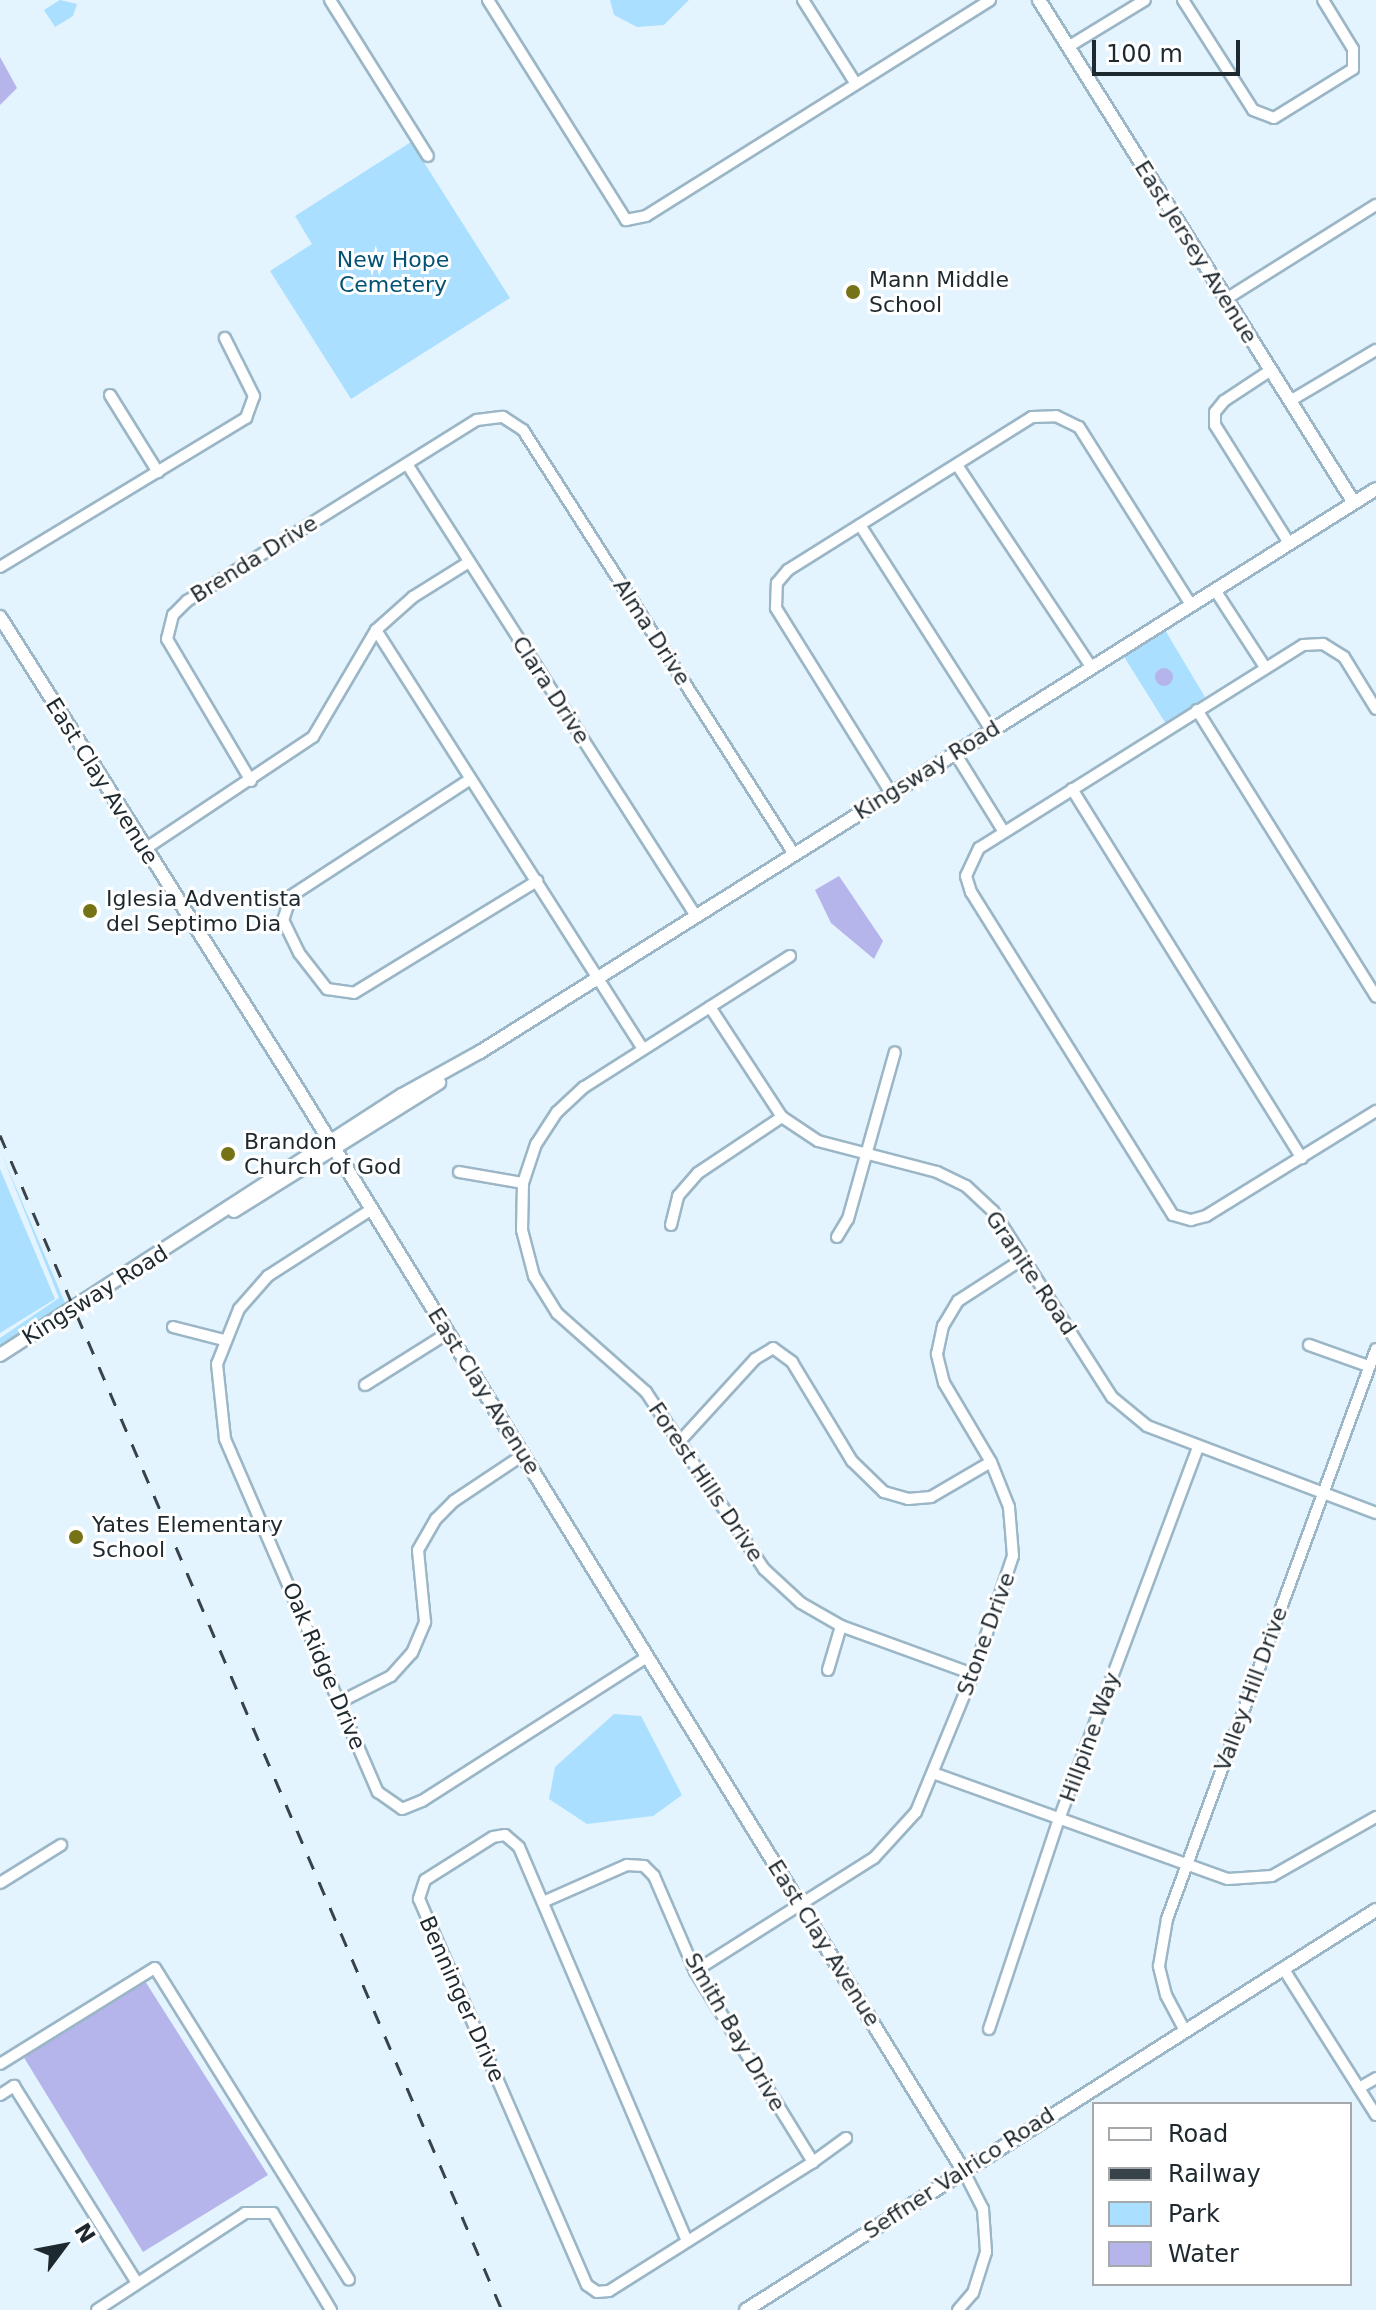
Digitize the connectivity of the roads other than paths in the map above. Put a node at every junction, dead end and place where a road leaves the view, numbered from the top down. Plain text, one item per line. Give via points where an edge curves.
1 (330, 0) edge
2 (488, 0) edge
3 (803, 0) edge
4 (990, 0) edge
5 (1039, 0) edge
6 (1145, 0) edge
7 (1183, 0) edge
8 (1323, 0) edge
9 (1068, 47) junction
10 (856, 84) junction
11 (428, 156) dead end
12 (1376, 205) edge
13 (1226, 299) junction
14 (225, 338) dead end
15 (1376, 350) edge
16 (1271, 370) junction
17 (110, 395) dead end
18 (1290, 401) junction
19 (503, 417) joint
20 (407, 464) junction
21 (957, 465) junction
22 (158, 472) junction
23 (1376, 489) edge
24 (1354, 503) junction
25 (860, 525) junction
26 (1289, 543) junction
27 (469, 562) junction
28 (0, 567) edge
29 (1215, 590) junction
30 (1191, 605) junction
31 (0, 617) edge
32 (376, 630) junction
33 (1091, 667) junction
34 (1265, 667) junction
35 (1376, 709) edge
36 (1197, 710) junction
37 (991, 730) junction
38 (955, 753) junction
39 (469, 780) junction
40 (251, 781) junction
41 (1072, 789) junction
42 (891, 793) junction
43 (1004, 832) junction
44 (145, 849) junction
45 (794, 854) junction
46 (537, 881) junction
47 (696, 916) junction
48 (790, 956) dead end
49 (598, 978) junction
50 (1376, 997) edge
51 (710, 1007) junction
52 (643, 1049) junction
53 (895, 1052) dead end
54 (1376, 1111) edge
55 (782, 1117) junction
56 (333, 1145) junction
57 (866, 1155) junction
58 (1302, 1158) junction
59 (459, 1172) dead end
60 (523, 1183) junction
61 (372, 1209) junction
62 (671, 1225) dead end
63 (837, 1237) dead end
64 (1023, 1259) junction
65 (173, 1327) dead end
66 (448, 1333) junction
67 (224, 1340) junction
68 (1309, 1345) dead end
69 (1376, 1349) edge
70 (0, 1355) edge
71 (1368, 1366) junction
72 (365, 1385) dead end
73 (681, 1440) junction
74 (1198, 1448) junction
75 (523, 1455) junction
76 (991, 1462) junction
77 (1321, 1492) junction
78 (1376, 1513) edge
79 (841, 1626) junction
80 (647, 1657) junction
81 (828, 1670) dead end
82 (973, 1674) junction
83 (340, 1702) junction
84 (933, 1773) junction
85 (1376, 1817) edge
86 (1059, 1819) junction
87 (61, 1845) dead end
88 (1189, 1866) junction
89 (0, 1883) edge
90 (543, 1902) junction
91 (801, 1906) junction
92 (1376, 1910) edge
93 (1283, 1968) junction
94 (695, 1971) junction
95 (989, 2029) dead end
96 (1184, 2029) junction
97 (0, 2064) edge
98 (1376, 2078) edge
99 (1359, 2088) junction
100 (0, 2095) edge
101 (1376, 2115) edge
102 (846, 2138) dead end
103 (813, 2162) junction
104 (963, 2170) junction
105 (687, 2241) junction
106 (349, 2280) dead end
107 (137, 2283) junction
108 (97, 2310) edge
109 (331, 2310) edge
110 (746, 2310) edge
111 (958, 2310) edge

1 - 11 street
2 - 10 street via 626,220 646,216
3 - 10 street
4 - 10 street
5 - 9 street, East Jersey Avenue
6 - 9 street
7 - 8 street via 1253,110 1274,118 1353,69 1353,49
9 - 13 street, East Jersey Avenue
12 - 13 street
13 - 16 street, East Jersey Avenue
14 - 22 street via 254,396 246,418
15 - 18 street
16 - 18 street, East Jersey Avenue
16 - 26 street via 1224,401 1215,412 1215,425
17 - 22 street
18 - 24 street, East Jersey Avenue
19 - 20 street, Brenda Drive via 477,420
19 - 45 street, Alma Drive via 523,430
20 - 27 street, Clara Drive
20 - 40 street, Brenda Drive via 187,601 173,615 167,639
21 - 25 street
21 - 30 street via 1032,417 1056,416 1079,427
21 - 33 street
22 - 28 street
23 - 24 street, Kingsway Road
24 - 26 street, Kingsway Road
25 - 37 street
25 - 42 street via 788,570 777,583 776,608
26 - 29 street, Kingsway Road
27 - 32 street via 413,597
27 - 47 street, Clara Drive
29 - 30 street, Kingsway Road
29 - 34 street
30 - 33 street, Kingsway Road
31 - 44 street, East Clay Avenue
32 - 39 street
32 - 40 street via 313,737
33 - 37 street, Kingsway Road
34 - 35 street via 1303,645 1323,644 1344,657
34 - 36 street
36 - 41 street
36 - 50 street
37 - 38 street, Kingsway Road
38 - 42 street, Kingsway Road
38 - 43 street
39 - 46 street
39 - 46 street via 291,896 283,920 299,953 327,989 354,993
40 - 44 street
41 - 43 street
41 - 58 street
42 - 45 street, Kingsway Road
43 - 58 street via 969,861 971,892 1173,1215 1191,1220 1206,1216
44 - 56 street, East Clay Avenue
45 - 47 street, Kingsway Road
46 - 49 street
47 - 49 street, Kingsway Road
48 - 51 street, Forest Hills Drive
49 - 52 street
49 - 56 street, Kingsway Road
51 - 52 street, Forest Hills Drive
51 - 55 street, Granite Road
52 - 60 street, Forest Hills Drive via 557,1112 536,1144
53 - 57 street
54 - 58 street
55 - 57 street, Granite Road via 818,1141
55 - 62 street via 698,1173 678,1196
56 - 61 street, East Clay Avenue
56 - 70 street, Kingsway Road
57 - 63 street via 848,1219
57 - 64 street, Granite Road via 937,1172 966,1186 993,1211
59 - 60 street
60 - 73 street, Forest Hills Drive via 522,1230 534,1276 557,1313 646,1392
61 - 66 street, East Clay Avenue
61 - 67 street, Oak Ridge Drive via 268,1276 239,1309
64 - 74 street, Granite Road via 1112,1397 1147,1426
64 - 76 street, Stone Drive via 958,1301 943,1326 937,1354 944,1383
65 - 67 street
66 - 72 street
66 - 75 street, East Clay Avenue
67 - 83 street, Oak Ridge Drive via 217,1364 225,1439
68 - 71 street
69 - 71 street, Valley Hill Drive
71 - 77 street, Valley Hill Drive
73 - 76 street via 755,1359 773,1348 792,1362 852,1461 884,1492 908,1499 931,1497
73 - 79 street, Forest Hills Drive via 764,1569 801,1603
74 - 77 street, Granite Road
74 - 86 street, Hillpine Way
75 - 80 street, East Clay Avenue
75 - 83 street via 436,1519 418,1550 425,1622 412,1653 391,1676
76 - 82 street, Stone Drive via 1009,1507 1013,1556
77 - 78 street, Granite Road
77 - 88 street, Valley Hill Drive
79 - 81 street
79 - 82 street, Forest Hills Drive
80 - 83 street, Oak Ridge Drive via 402,1809 378,1792
80 - 91 street, East Clay Avenue
82 - 84 street, Stone Drive
84 - 86 street
84 - 91 street, Stone Drive via 916,1812 893,1842
85 - 88 street via 1272,1876 1228,1879
86 - 88 street
86 - 95 street, Hillpine Way
87 - 89 street
88 - 96 street, Valley Hill Drive via 1167,1919 1159,1966 1166,1995
90 - 94 street, Smith Bay Drive via 627,1865 644,1866 654,1876
90 - 105 street, Benninger Drive
90 - 105 street, Benninger Drive via 519,1847 505,1835 425,1880 419,1899 587,2285 609,2291
91 - 94 street, Stone Drive
91 - 104 street, East Clay Avenue
92 - 93 street, Seffner Valrico Road
93 - 96 street, Seffner Valrico Road
93 - 99 street
94 - 103 street, Smith Bay Drive
96 - 104 street, Seffner Valrico Road
97 - 106 street via 155,1968
98 - 99 street
99 - 101 street
100 - 107 street via 14,2086
102 - 103 street
103 - 105 street
104 - 110 street, Seffner Valrico Road
104 - 111 street via 983,2209 986,2252 973,2293
107 - 108 street
107 - 109 street via 245,2213 273,2213

